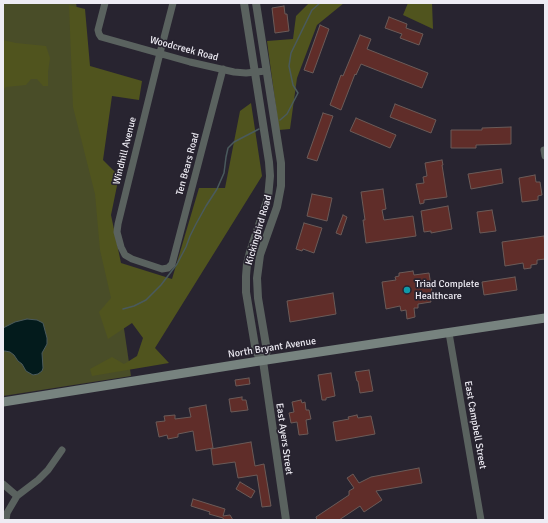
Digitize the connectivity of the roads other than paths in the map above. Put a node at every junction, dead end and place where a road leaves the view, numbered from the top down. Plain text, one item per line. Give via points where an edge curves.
1 (105, 3) edge
2 (173, 3) edge
3 (244, 3) edge
4 (256, 3) edge
5 (257, 16) junction
6 (246, 18) junction
7 (160, 53) junction
8 (223, 70) junction
9 (266, 71) junction
10 (255, 72) junction
11 (172, 264) joint
12 (545, 318) edge
13 (449, 333) junction
14 (263, 361) junction
15 (3, 402) edge
16 (62, 450) dead end
17 (3, 484) edge
18 (17, 496) junction
19 (6, 520) edge
20 (286, 520) edge
21 (481, 520) edge

1 - 7 street, Woodcreek Road via 98,30 101,38
2 - 7 street, Windhill Avenue
3 - 6 street, Kickingbird Road
4 - 5 street, Kickingbird Road
5 - 6 street
5 - 9 street, Kickingbird Road
6 - 10 street, Kickingbird Road
7 - 8 street, Woodcreek Road
7 - 11 street, Windhill Avenue via 117,232 121,247 132,259 162,269
8 - 10 street, Woodcreek Road
8 - 11 street, Ten Bears Road
9 - 10 street, Woodcreek Road
9 - 14 street, Kickingbird Road via 281,163 281,186 277,207 260,255 257,278 267,351
10 - 14 street, Kickingbird Road via 270,176 268,198 247,264 246,287 256,352
12 - 13 main road, North Bryant Avenue
13 - 14 main road, North Bryant Avenue
13 - 21 street, East Campbell Street
14 - 15 main road, North Bryant Avenue
14 - 20 street, East Ayers Street
16 - 18 street via 48,470
17 - 18 street
18 - 19 street

